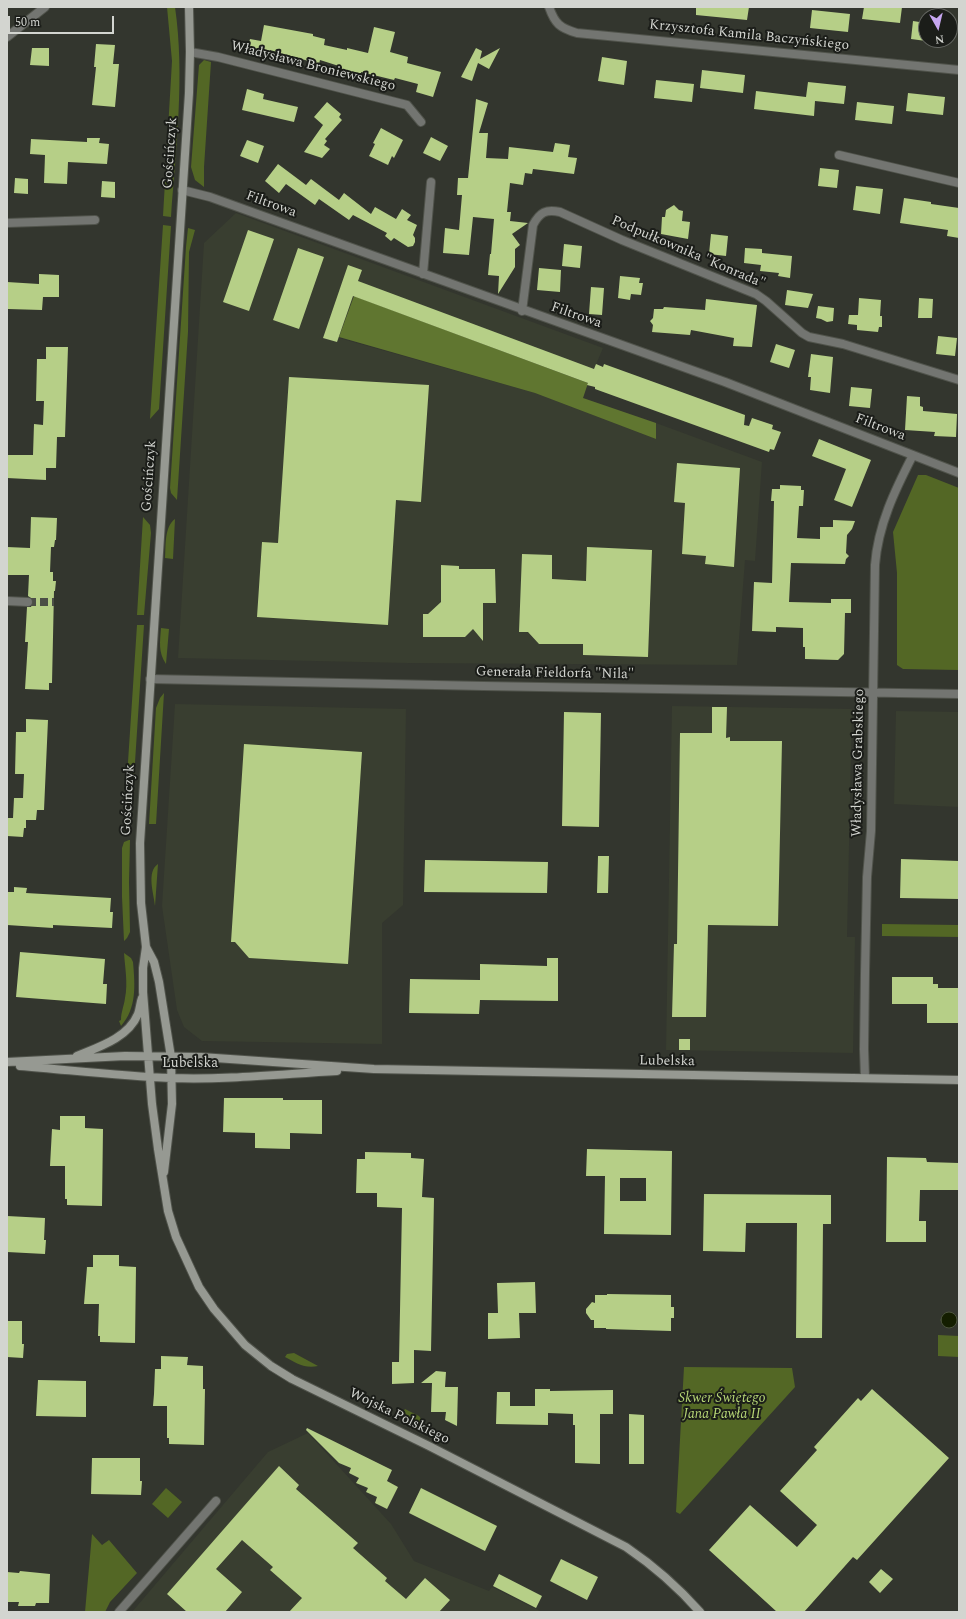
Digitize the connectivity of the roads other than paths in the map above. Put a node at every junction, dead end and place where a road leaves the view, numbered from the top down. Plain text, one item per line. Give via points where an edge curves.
1 (45, 7) edge
2 (189, 7) edge
3 (549, 7) edge
4 (7, 37) edge
5 (190, 52) junction
6 (959, 70) edge
7 (421, 122) dead end
8 (839, 155) dead end
9 (431, 182) dead end
10 (959, 184) edge
11 (182, 190) junction
12 (96, 220) dead end
13 (7, 223) edge
14 (423, 274) junction
15 (522, 311) junction
16 (959, 380) edge
17 (913, 455) junction
18 (959, 473) edge
19 (7, 601) edge
20 (28, 602) tunnel mouth
21 (150, 679) junction
22 (873, 693) junction
23 (959, 694) edge
24 (146, 947) junction
25 (143, 992) junction
26 (148, 1056) junction
27 (171, 1057) junction
28 (72, 1058) junction
29 (7, 1063) edge
30 (374, 1070) junction
31 (150, 1076) junction
32 (171, 1078) junction
33 (865, 1078) junction
34 (959, 1080) edge
35 (164, 1178) junction
36 (216, 1501) dead end
37 (119, 1612) edge
38 (700, 1612) edge

1 - 4 street
2 - 5 street, Gościńczyk
3 - 6 street, Krzysztofa Kamila Baczyńskiego via 553,18 562,28 577,33
5 - 7 street, Władysława Broniewskiego via 407,105
5 - 11 street, Gościńczyk
8 - 10 street
9 - 14 street
11 - 14 street, Filtrowa via 210,197
11 - 21 street, Gościńczyk
12 - 13 street
14 - 15 street, Filtrowa
15 - 16 street, Podpułkownika "Konrada" via 534,224 543,212 551,210 756,294 802,334 809,337 842,344
15 - 17 street, Filtrowa via 725,382
17 - 18 street, Filtrowa
17 - 22 street, Władysława Grabskiego via 892,497 881,527 876,552
19 - 20 street
21 - 22 street, Generała Fieldorfa "Nila"
21 - 24 street, Gościńczyk via 140,843 141,903
22 - 23 street, Generała Fieldorfa "Nila"
22 - 33 street, Władysława Grabskiego via 871,831 867,877
24 - 25 street, Gościńczyk
24 - 27 street, Gościńczyk via 154,962 159,982
25 - 26 street, Gościńczyk
25 - 28 street, Gościńczyk via 138,1014 130,1026 102,1046
26 - 27 street, Lubelska
26 - 28 street, Lubelska
26 - 31 street, Wojska Polskiego
27 - 30 street, Lubelska
27 - 32 street, Gościńczyk
28 - 29 street, Lubelska
29 - 31 street, Lubelska via 125,1076
30 - 32 street, Lubelska
30 - 33 street, Lubelska
31 - 32 street, Lubelska
31 - 35 street, Wojska Polskiego via 158,1149
32 - 35 street, Wojska Polskiego via 172,1104
33 - 34 street, Lubelska
35 - 38 street, Wojska Polskiego via 170,1218 188,1267 214,1309 245,1345 292,1379 626,1547 673,1582
36 - 37 street

